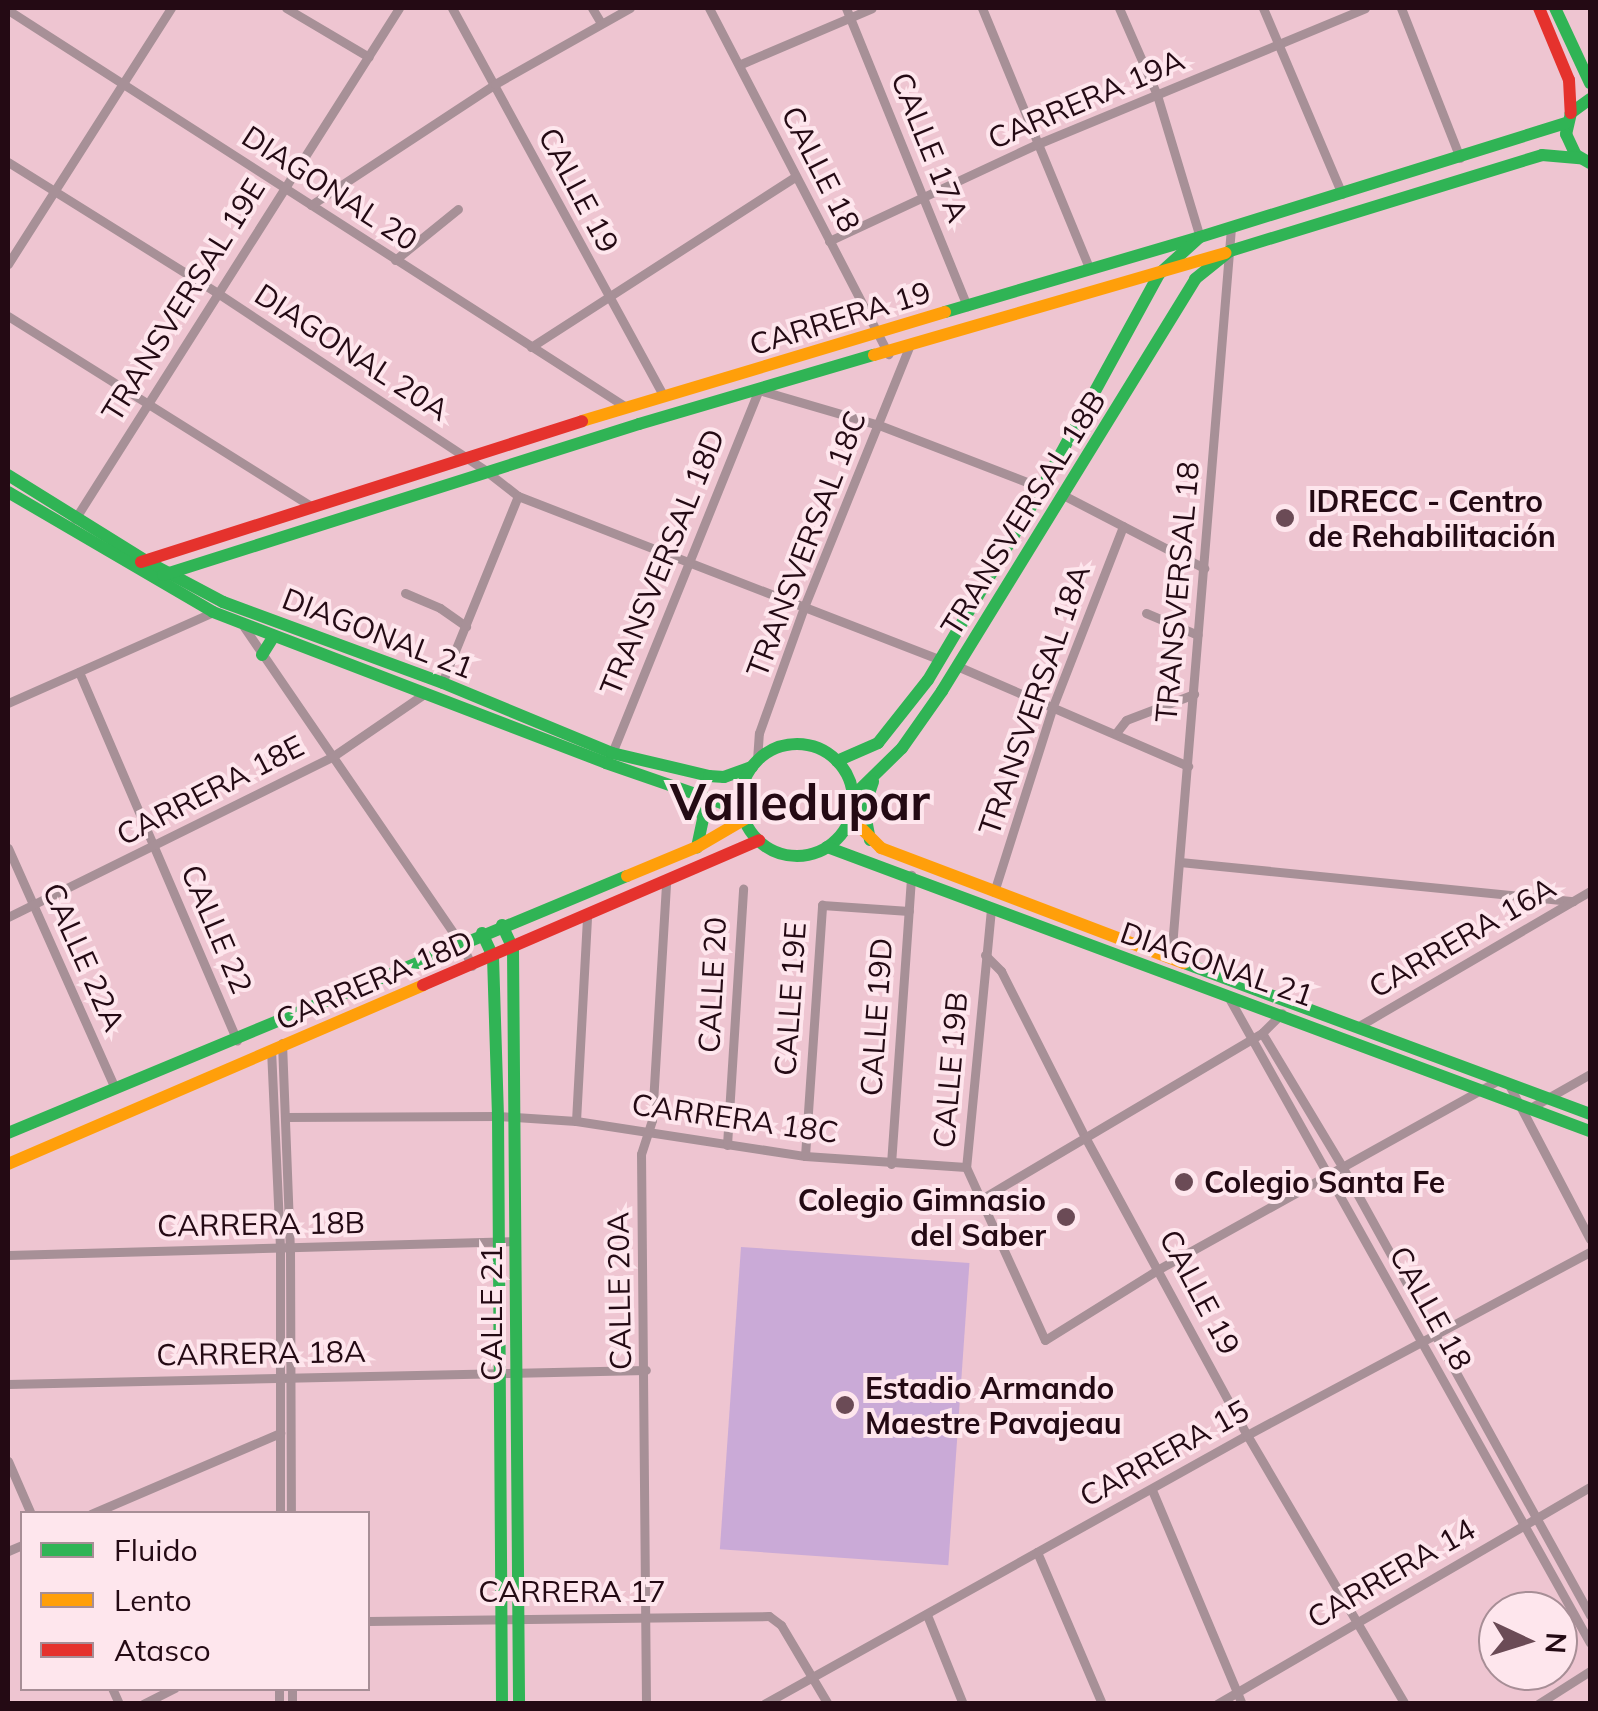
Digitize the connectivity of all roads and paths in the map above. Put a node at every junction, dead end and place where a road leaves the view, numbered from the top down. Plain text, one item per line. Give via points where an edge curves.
1 (171, 8) edge
2 (286, 8) edge
3 (398, 8) edge
4 (452, 8) edge
5 (592, 8) edge
6 (630, 8) edge
7 (709, 8) edge
8 (872, 8) edge
9 (982, 8) edge
10 (1119, 8) edge
11 (1263, 8) edge
12 (1365, 8) edge
13 (1401, 8) edge
14 (1538, 8) edge
15 (1555, 8) edge
16 (8, 10) edge
17 (848, 12) edge
18 (602, 23) junction
19 (1278, 45) junction
20 (369, 58) junction
21 (741, 64) junction
22 (1590, 83) edge
23 (495, 84) junction
24 (122, 85) junction
25 (1157, 95) junction
26 (1590, 99) edge
27 (1569, 118) junction
28 (1035, 145) junction
29 (1461, 159) junction
30 (8, 162) edge
31 (1587, 162) edge
32 (796, 176) junction
33 (283, 188) junction
34 (54, 191) junction
35 (1342, 196) junction
36 (926, 198) junction
37 (310, 205) junction
38 (458, 209) dead end
39 (1231, 228) junction
40 (1200, 237) junction
41 (830, 242) junction
42 (1230, 251) junction
43 (395, 260) junction
44 (8, 264) edge
45 (1089, 268) junction
46 (1159, 274) junction
47 (216, 292) junction
48 (606, 294) junction
49 (967, 306) junction
50 (8, 316) edge
51 (878, 335) junction
52 (531, 346) junction
53 (909, 347) junction
54 (888, 354) junction
55 (758, 390) junction
56 (663, 395) junction
57 (146, 406) junction
58 (626, 408) junction
59 (879, 425) junction
60 (465, 457) junction
61 (486, 471) junction
62 (8, 475) edge
63 (1042, 488) junction
64 (9, 495) edge
65 (518, 496) junction
66 (1065, 496) junction
67 (311, 506) junction
68 (75, 518) junction
69 (1123, 526) junction
70 (146, 561) junction
71 (687, 562) junction
72 (130, 566) junction
73 (1204, 568) junction
74 (170, 573) junction
75 (151, 578) junction
76 (405, 593) dead end
77 (218, 607) junction
78 (804, 607) junction
79 (1146, 612) dead end
80 (242, 624) junction
81 (466, 626) junction
82 (1198, 634) junction
83 (274, 636) junction
84 (262, 655) junction
85 (940, 660) junction
86 (958, 666) junction
87 (79, 672) junction
88 (443, 683) junction
89 (426, 692) junction
90 (1194, 694) junction
91 (8, 703) edge
92 (1053, 706) junction
93 (1116, 734) junction
94 (612, 753) junction
95 (332, 757) junction
96 (837, 760) junction
97 (754, 764) junction
98 (1188, 766) junction
99 (876, 777) junction
100 (696, 792) junction
101 (852, 803) junction
102 (743, 815) junction
103 (759, 840) junction
104 (870, 840) junction
105 (697, 846) junction
106 (156, 847) junction
107 (826, 847) junction
108 (8, 848) edge
109 (1180, 862) junction
110 (912, 875) junction
111 (666, 880) junction
112 (742, 888) dead end
113 (1590, 891) edge
114 (994, 892) junction
115 (1574, 901) junction
116 (32, 906) junction
117 (991, 908) junction
118 (909, 912) junction
119 (587, 915) junction
120 (8, 917) edge
121 (502, 925) junction
122 (482, 934) junction
123 (462, 945) junction
124 (512, 949) junction
125 (985, 955) junction
126 (493, 957) junction
127 (1172, 960) junction
128 (472, 966) junction
129 (1229, 998) junction
130 (1282, 1013) junction
131 (1359, 1026) junction
132 (1262, 1033) junction
133 (1249, 1040) junction
134 (237, 1041) junction
135 (276, 1046) junction
136 (1590, 1074) edge
137 (1504, 1081) junction
138 (114, 1086) junction
139 (1484, 1089) junction
140 (1547, 1098) junction
141 (1515, 1100) junction
142 (1532, 1107) junction
143 (1590, 1114) edge
144 (498, 1116) junction
145 (285, 1117) junction
146 (514, 1117) junction
147 (576, 1121) junction
148 (648, 1130) junction
149 (1590, 1131) edge
150 (8, 1133) edge
151 (1085, 1137) junction
152 (727, 1144) junction
153 (805, 1156) junction
154 (8, 1164) edge
155 (890, 1164) junction
156 (966, 1167) junction
157 (1344, 1168) junction
158 (1327, 1175) junction
159 (983, 1198) junction
160 (1590, 1238) edge
161 (498, 1241) junction
162 (516, 1241) junction
163 (285, 1249) junction
164 (1590, 1252) edge
165 (8, 1255) edge
166 (1160, 1269) junction
167 (1436, 1334) junction
168 (1422, 1342) junction
169 (646, 1370) junction
170 (516, 1374) junction
171 (498, 1375) junction
172 (285, 1376) junction
173 (8, 1384) edge
174 (280, 1433) junction
175 (1248, 1434) junction
176 (8, 1462) edge
177 (1590, 1487) edge
178 (1152, 1490) junction
179 (29, 1511) edge
180 (97, 1511) edge
181 (280, 1511) edge
182 (291, 1511) edge
183 (1536, 1518) junction
184 (1524, 1526) junction
185 (1037, 1552) junction
186 (927, 1615) junction
187 (1590, 1615) edge
188 (501, 1616) junction
189 (646, 1616) junction
190 (519, 1617) junction
191 (370, 1621) edge
192 (1358, 1621) junction
193 (1590, 1643) edge
194 (1590, 1671) edge
195 (813, 1675) junction
196 (1236, 1690) junction
197 (169, 1691) edge
198 (143, 1704) edge
199 (502, 1704) edge
200 (519, 1704) edge
201 (646, 1704) edge
202 (764, 1704) edge
203 (828, 1704) edge
204 (963, 1704) edge
205 (1102, 1704) edge
206 (1217, 1704) edge
207 (1242, 1704) edge
208 (1405, 1704) edge
209 (1538, 1704) edge

1 - 24 street
2 - 20 street
3 - 20 street, TRANSVERSAL 19E
4 - 23 street, CALLE 19
5 - 18 street
6 - 18 street
7 - 21 street, CALLE 18
8 - 17 street
9 - 28 street
10 - 25 street
11 - 19 street
12 - 19 street, CARRERA 19A
13 - 29 street
14 - 27 main road via 1569,80
15 - 22 main road
16 - 24 street, DIAGONAL 20
17 - 21 street
17 - 36 street, CALLE 17A
18 - 23 street
19 - 25 street, CARRERA 19A
19 - 35 street
20 - 33 street, TRANSVERSAL 19E
21 - 32 street, CALLE 18
23 - 37 street
23 - 48 street, CALLE 19
24 - 33 street, DIAGONAL 20
24 - 34 street
25 - 28 street, CARRERA 19A
25 - 40 street
26 - 27 main road, CARRERA 19
27 - 29 main road, CARRERA 19
27 - 31 main road via 1569,146
28 - 36 street, CARRERA 19A
28 - 45 street
29 - 35 main road, CARRERA 19
30 - 34 street, DIAGONAL 20A
31 - 42 main road, CARRERA 19 via 1542,154
32 - 41 street, CALLE 18
32 - 48 street
33 - 37 street, DIAGONAL 20
33 - 47 street, TRANSVERSAL 19E
34 - 44 street
34 - 47 street, DIAGONAL 20A
35 - 39 main road, CARRERA 19
36 - 41 street, CARRERA 19A
36 - 49 street, CALLE 17A
37 - 43 street, DIAGONAL 20
38 - 43 street
39 - 40 main road, CARRERA 19
39 - 42 street, TRANSVERSAL 18
40 - 45 main road, CARRERA 19
40 - 46 main road, TRANSVERSAL 18B
41 - 51 street, CALLE 18
42 - 46 main road, CARRERA 19
42 - 66 main road, TRANSVERSAL 18B via 1185,292
42 - 73 street, TRANSVERSAL 18
43 - 52 street, DIAGONAL 20
45 - 49 main road, CARRERA 19
46 - 53 main road, CARRERA 19
46 - 63 main road, TRANSVERSAL 18B
47 - 57 street, TRANSVERSAL 19E
47 - 60 street, DIAGONAL 20A
48 - 52 street
48 - 56 street, CALLE 19
49 - 51 main road, CARRERA 19
50 - 57 street
51 - 54 street, CALLE 18
51 - 56 main road, CARRERA 19
52 - 58 street, DIAGONAL 20
53 - 54 main road, CARRERA 19
53 - 59 street, TRANSVERSAL 18C
54 - 55 main road, CARRERA 19
55 - 59 street
55 - 61 main road, CARRERA 19
55 - 71 street, TRANSVERSAL 18D
56 - 58 main road, CARRERA 19
57 - 67 street
57 - 68 street, TRANSVERSAL 19E
58 - 60 main road, CARRERA 19
59 - 63 street
59 - 78 street, TRANSVERSAL 18C
60 - 61 street
60 - 67 main road, CARRERA 19
61 - 65 street
61 - 74 main road, CARRERA 19
62 - 68 main road, DIAGONAL 21
63 - 85 main road, TRANSVERSAL 18B
64 - 72 main road, DIAGONAL 21
65 - 71 street
65 - 81 street
66 - 69 street
66 - 86 main road, TRANSVERSAL 18B
67 - 70 main road, CARRERA 19
68 - 70 main road, DIAGONAL 21
69 - 73 street
69 - 92 street, TRANSVERSAL 18A
70 - 72 main road, CARRERA 19
70 - 74 main road, DIAGONAL 21
71 - 78 street
71 - 94 street, TRANSVERSAL 18D
72 - 75 main road, DIAGONAL 21
73 - 82 street, TRANSVERSAL 18
74 - 75 main road, CARRERA 19
74 - 77 main road, DIAGONAL 21
75 - 77 main road, DIAGONAL 21
76 - 81 street
77 - 80 main road, DIAGONAL 21
77 - 87 street
77 - 88 main road, DIAGONAL 21
78 - 85 street
78 - 97 street, TRANSVERSAL 18C
79 - 82 street
80 - 83 main road, DIAGONAL 21
80 - 84 street
81 - 88 street
82 - 90 street, TRANSVERSAL 18
83 - 84 main road
83 - 89 main road, DIAGONAL 21
84 - 95 street
85 - 96 main road, TRANSVERSAL 18B via 892,730 864,752
86 - 92 street
86 - 99 main road, TRANSVERSAL 18B
87 - 91 street
87 - 106 street, CALLE 22
88 - 89 street, CARRERA 18E
88 - 94 main road, DIAGONAL 21
89 - 95 street, CARRERA 18E
89 - 100 main road, DIAGONAL 21
90 - 93 street via 1126,720
90 - 98 street, TRANSVERSAL 18
92 - 93 street
92 - 114 street, TRANSVERSAL 18A
93 - 98 street
94 - 97 main road, DIAGONAL 21 via 724,778
95 - 106 street, CARRERA 18E
95 - 123 street
96 - 97 main road via 797,744
96 - 101 main road
97 - 102 main road via 744,780
98 - 109 street, TRANSVERSAL 18
99 - 101 main road, TRANSVERSAL 18B
99 - 104 main road via 864,808
100 - 102 main road, DIAGONAL 21
100 - 105 main road via 703,819
101 - 104 main road
101 - 107 main road via 843,831
102 - 103 main road
102 - 105 main road, CARRERA 18D
103 - 107 main road via 799,856
103 - 111 main road, CARRERA 18D
104 - 114 main road, DIAGONAL 21
105 - 121 main road, CARRERA 18D
106 - 116 street, CARRERA 18E
106 - 134 street, CALLE 22
107 - 110 main road, DIAGONAL 21
108 - 116 street, CALLE 22A
109 - 115 street
109 - 127 street, TRANSVERSAL 18
110 - 117 main road, DIAGONAL 21
110 - 118 street, CALLE 19D
111 - 119 main road, CARRERA 18D
111 - 148 street, CALLE 20A
112 - 152 street, CALLE 20
113 - 115 street, CARRERA 16A
114 - 127 main road, DIAGONAL 21
115 - 131 street, CARRERA 16A
116 - 120 street, CARRERA 18E
116 - 138 street, CALLE 22A
117 - 125 street, CALLE 19B
117 - 129 main road, DIAGONAL 21
118 - 153 street, CALLE 19E via 822,905
118 - 155 street, CALLE 19D
119 - 124 main road, CARRERA 18D
119 - 147 street
121 - 122 main road, CARRERA 18D
121 - 124 main road, CALLE 21
122 - 123 main road, CARRERA 18D
122 - 126 main road, CALLE 21
123 - 128 street
123 - 134 main road, CARRERA 18D
124 - 126 main road, CARRERA 18D
124 - 146 main road, CALLE 21
125 - 151 street, CALLE 19 via 1000,970
125 - 156 street, CALLE 19B
126 - 128 main road, CARRERA 18D
126 - 144 main road, CALLE 21
127 - 131 main road, DIAGONAL 21
128 - 135 main road, CARRERA 18D
129 - 130 main road, DIAGONAL 21
129 - 133 street, CALLE 18
130 - 132 street
130 - 139 main road, DIAGONAL 21
131 - 137 main road, DIAGONAL 21
132 - 133 street
132 - 157 street, CALLE 18
133 - 151 street
133 - 158 street, CALLE 18
134 - 138 main road, CARRERA 18D
135 - 145 street
135 - 154 main road, CARRERA 18D
135 - 163 street
136 - 140 street
137 - 139 street
137 - 140 main road, DIAGONAL 21
137 - 141 street
138 - 150 main road, CARRERA 18D
139 - 141 main road, DIAGONAL 21
139 - 157 street
140 - 142 street
140 - 143 main road, DIAGONAL 21
141 - 142 main road, DIAGONAL 21
141 - 160 street
142 - 149 main road, DIAGONAL 21
144 - 145 street
144 - 146 street, CARRERA 18C
144 - 161 main road, CALLE 21
145 - 163 street
146 - 147 street, CARRERA 18C
146 - 162 main road, CALLE 21
147 - 148 street, CARRERA 18C
148 - 152 street, CARRERA 18C
148 - 169 street, CALLE 20A via 641,1154
151 - 159 street
151 - 166 street, CALLE 19
152 - 153 street, CARRERA 18C
153 - 155 street, CARRERA 18C
155 - 156 street, CARRERA 18C
156 - 159 street, CALLE 19B
157 - 158 street
157 - 167 street, CALLE 18
158 - 166 street
158 - 168 street, CALLE 18
159 - 166 street, CALLE 19B via 1045,1340
161 - 162 street, CARRERA 18B
161 - 163 street, CARRERA 18B
161 - 171 main road, CALLE 21
162 - 170 main road, CALLE 21
163 - 165 street, CARRERA 18B
163 - 172 street
164 - 167 street, CARRERA 15
166 - 175 street, CALLE 19
167 - 168 street, CARRERA 15
167 - 183 street, CALLE 18
168 - 175 street, CARRERA 15
168 - 184 street, CALLE 18
169 - 170 street
169 - 189 street, CALLE 20A
170 - 171 street, CARRERA 18A
170 - 190 main road, CALLE 21
171 - 172 street, CARRERA 18A
171 - 188 main road, CALLE 21
172 - 173 street, CARRERA 18A
172 - 174 street
172 - 182 street
174 - 180 street
174 - 181 street
175 - 178 street, CARRERA 15
175 - 192 street, CALLE 19
176 - 179 street
177 - 183 street, CARRERA 14
178 - 185 street, CARRERA 15
178 - 196 street
183 - 184 street, CARRERA 14
183 - 187 street, CALLE 18
184 - 192 street, CARRERA 14
184 - 193 street, CALLE 18
185 - 186 street, CARRERA 15
185 - 205 street
186 - 195 street, CARRERA 15
186 - 204 street
188 - 190 street, CARRERA 17
188 - 191 street, CARRERA 17
188 - 199 main road, CALLE 21
189 - 190 street, CARRERA 17
189 - 195 street, CARRERA 17 via 776,1618
189 - 201 street, CALLE 20A
190 - 200 main road, CALLE 21
192 - 196 street, CARRERA 14
192 - 208 street, CALLE 19
194 - 209 street
195 - 202 street, CARRERA 15
195 - 203 street
196 - 206 street, CARRERA 14
196 - 207 street
197 - 198 street

